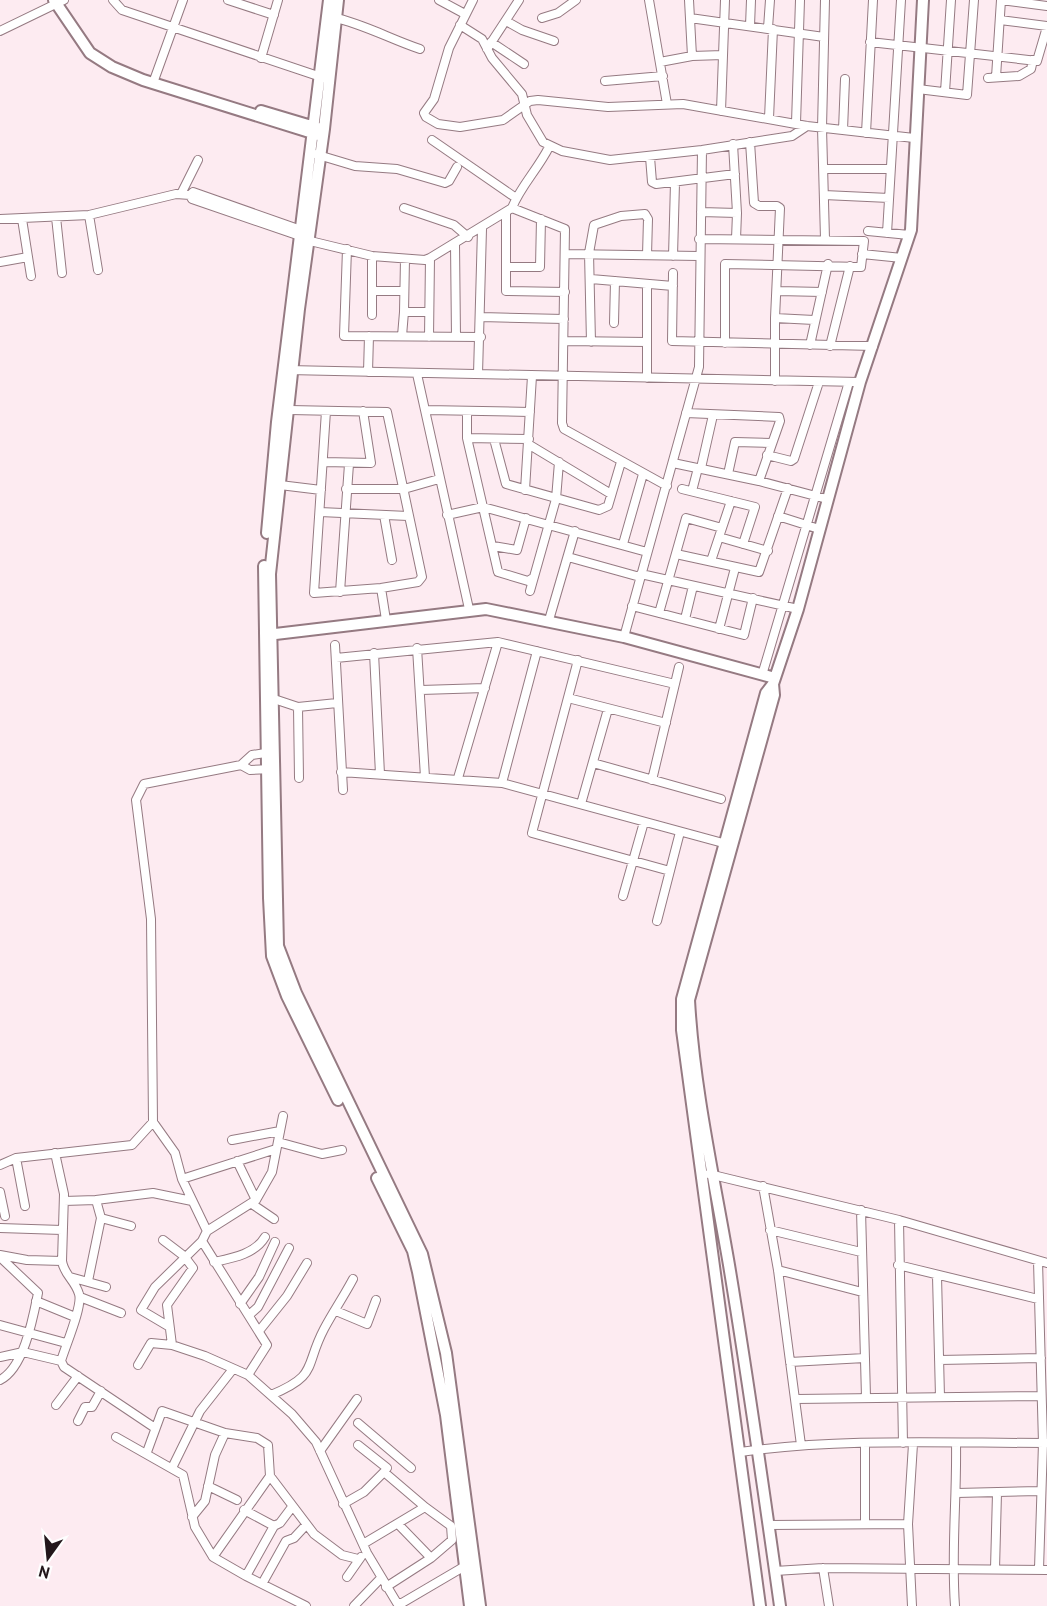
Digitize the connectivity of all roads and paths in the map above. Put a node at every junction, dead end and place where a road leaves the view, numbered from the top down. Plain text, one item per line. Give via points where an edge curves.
1 (113, 0) edge
2 (183, 0) edge
3 (278, 0) edge
4 (329, 0) edge
5 (338, 0) edge
6 (439, 0) edge
7 (473, 0) edge
8 (519, 0) edge
9 (576, 0) edge
10 (649, 0) edge
11 (689, 0) edge
12 (725, 0) edge
13 (751, 0) edge
14 (770, 0) edge
15 (800, 0) edge
16 (825, 0) edge
17 (873, 0) edge
18 (901, 0) edge
19 (923, 0) edge
20 (951, 0) edge
21 (974, 0) edge
22 (1001, 0) edge
23 (59, 1) edge
24 (234, 1) edge
25 (1047, 6) edge
26 (465, 14) junction
27 (274, 15) junction
28 (332, 16) junction
29 (542, 18) dead end
30 (690, 18) junction
31 (1000, 20) junction
32 (506, 21) junction
33 (724, 23) junction
34 (460, 25) junction
35 (750, 26) junction
36 (172, 27) junction
37 (1047, 27) edge
38 (771, 28) junction
39 (0, 31) edge
40 (799, 33) junction
41 (824, 37) junction
42 (554, 41) dead end
43 (870, 42) junction
44 (898, 45) junction
45 (489, 46) junction
46 (921, 47) junction
47 (420, 50) dead end
48 (948, 50) junction
49 (970, 52) junction
50 (998, 54) junction
51 (723, 55) junction
52 (692, 56) junction
53 (261, 58) junction
54 (1032, 60) junction
55 (660, 62) junction
56 (524, 64) dead end
57 (663, 76) junction
58 (325, 78) junction
59 (845, 79) dead end
60 (154, 81) junction
61 (605, 81) dead end
62 (918, 89) junction
63 (945, 92) junction
64 (667, 104) junction
65 (525, 105) junction
66 (721, 111) junction
67 (769, 118) junction
68 (796, 123) junction
69 (807, 126) junction
70 (822, 128) junction
71 (843, 130) junction
72 (319, 132) junction
73 (866, 133) junction
74 (891, 136) junction
75 (915, 138) junction
76 (432, 140) dead end
77 (750, 142) junction
78 (733, 144) junction
79 (549, 147) junction
80 (702, 150) junction
81 (315, 154) junction
82 (650, 157) junction
83 (198, 160) dead end
84 (457, 167) dead end
85 (824, 169) junction
86 (890, 169) junction
87 (735, 174) junction
88 (703, 179) junction
89 (675, 183) junction
90 (185, 194) junction
91 (824, 195) junction
92 (516, 198) junction
93 (889, 198) junction
94 (404, 208) dead end
95 (509, 210) junction
96 (701, 212) junction
97 (736, 213) junction
98 (89, 215) junction
99 (56, 217) junction
100 (0, 219) edge
101 (22, 219) junction
102 (541, 219) junction
103 (482, 229) junction
104 (868, 231) dead end
105 (887, 233) junction
106 (909, 235) junction
107 (302, 237) junction
108 (468, 237) junction
109 (825, 238) junction
110 (699, 239) junction
111 (736, 239) junction
112 (778, 239) junction
113 (455, 244) junction
114 (347, 249) junction
115 (589, 253) junction
116 (566, 254) junction
117 (862, 254) junction
118 (647, 255) junction
119 (372, 256) junction
120 (673, 256) junction
121 (699, 256) junction
122 (28, 257) junction
123 (430, 258) junction
124 (902, 258) junction
125 (405, 259) junction
126 (0, 262) edge
127 (778, 264) junction
128 (828, 264) junction
129 (850, 266) junction
130 (508, 267) junction
131 (98, 270) dead end
132 (62, 273) dead end
133 (673, 273) dead end
134 (31, 276) dead end
135 (591, 279) junction
136 (615, 281) junction
137 (647, 284) junction
138 (673, 286) junction
139 (372, 291) junction
140 (404, 291) junction
141 (778, 291) junction
142 (565, 292) junction
143 (822, 292) junction
144 (404, 312) junction
145 (429, 312) junction
146 (372, 315) dead end
147 (481, 317) junction
148 (775, 318) junction
149 (564, 319) junction
150 (814, 320) junction
151 (614, 323) dead end
152 (369, 336) junction
153 (402, 336) junction
154 (429, 337) junction
155 (456, 337) junction
156 (481, 337) junction
157 (565, 341) junction
158 (591, 342) junction
159 (647, 342) junction
160 (725, 343) junction
161 (698, 344) junction
162 (775, 345) junction
163 (810, 345) junction
164 (830, 346) junction
165 (873, 346) junction
166 (288, 370) junction
167 (368, 372) junction
168 (417, 374) junction
169 (478, 374) junction
170 (532, 376) junction
171 (564, 376) junction
172 (647, 378) junction
173 (696, 379) junction
174 (776, 381) junction
175 (819, 382) junction
176 (855, 382) junction
177 (290, 410) junction
178 (426, 410) junction
179 (326, 411) junction
180 (363, 411) junction
181 (467, 412) junction
182 (530, 412) junction
183 (686, 413) junction
184 (713, 415) junction
185 (467, 438) junction
186 (494, 439) junction
187 (529, 442) junction
188 (771, 443) junction
189 (767, 455) junction
190 (324, 462) junction
191 (559, 462) junction
192 (621, 462) junction
193 (673, 463) junction
194 (349, 464) junction
195 (699, 468) junction
196 (643, 474) junction
197 (728, 474) junction
198 (439, 479) junction
199 (759, 481) junction
200 (280, 486) junction
201 (667, 486) junction
202 (788, 488) junction
203 (346, 489) junction
204 (404, 489) junction
205 (682, 489) dead end
206 (321, 490) junction
207 (525, 490) junction
208 (692, 491) junction
209 (611, 494) junction
210 (815, 495) junction
211 (556, 498) junction
212 (827, 499) junction
213 (730, 501) junction
214 (483, 507) junction
215 (320, 512) junction
216 (344, 514) junction
217 (384, 515) junction
218 (447, 515) junction
219 (408, 516) junction
220 (778, 516) junction
221 (526, 518) junction
222 (551, 523) junction
223 (806, 525) junction
224 (722, 528) junction
225 (819, 529) junction
226 (576, 531) junction
227 (719, 537) junction
228 (622, 544) junction
229 (743, 544) junction
230 (493, 546) junction
231 (768, 551) junction
232 (647, 552) junction
233 (676, 554) junction
234 (568, 557) junction
235 (392, 561) dead end
236 (711, 561) junction
237 (735, 568) junction
238 (640, 575) junction
239 (533, 578) junction
240 (667, 581) junction
241 (693, 586) junction
242 (381, 588) junction
243 (530, 591) dead end
244 (340, 592) junction
245 (729, 593) junction
246 (753, 598) junction
247 (632, 606) junction
248 (783, 606) junction
249 (469, 609) junction
250 (798, 609) junction
251 (659, 613) junction
252 (685, 619) junction
253 (386, 620) junction
254 (549, 620) junction
255 (719, 629) junction
256 (269, 635) junction
257 (624, 637) junction
258 (498, 642) junction
259 (335, 645) dead end
260 (417, 648) junction
261 (537, 651) junction
262 (374, 653) junction
263 (336, 658) junction
264 (578, 660) junction
265 (679, 666) dead end
266 (762, 675) junction
267 (774, 681) junction
268 (675, 684) junction
269 (485, 688) junction
270 (421, 690) junction
271 (568, 698) junction
272 (274, 699) junction
273 (337, 704) junction
274 (298, 707) junction
275 (608, 709) junction
276 (666, 723) junction
277 (271, 752) junction
278 (592, 763) junction
279 (242, 765) junction
280 (271, 769) junction
281 (341, 772) junction
282 (380, 774) junction
283 (425, 777) junction
284 (300, 778) dead end
285 (458, 778) junction
286 (652, 780) junction
287 (502, 783) junction
288 (343, 790) dead end
289 (541, 793) junction
290 (721, 798) dead end
291 (581, 804) junction
292 (644, 822) junction
293 (681, 832) junction
294 (723, 843) junction
295 (633, 861) junction
296 (670, 871) junction
297 (623, 896) dead end
298 (657, 921) dead end
299 (283, 1116) dead end
300 (153, 1122) junction
301 (280, 1131) junction
302 (232, 1140) dead end
303 (277, 1145) junction
304 (342, 1150) dead end
305 (55, 1153) junction
306 (16, 1158) junction
307 (237, 1161) junction
308 (0, 1165) edge
309 (707, 1173) junction
310 (182, 1179) junction
311 (763, 1186) junction
312 (0, 1192) edge
313 (96, 1200) junction
314 (64, 1201) junction
315 (192, 1201) junction
316 (254, 1202) junction
317 (25, 1206) dead end
318 (861, 1210) junction
319 (5, 1216) dead end
320 (101, 1218) junction
321 (274, 1219) dead end
322 (899, 1220) junction
323 (131, 1226) dead end
324 (0, 1228) edge
325 (62, 1230) junction
326 (770, 1230) junction
327 (207, 1231) junction
328 (265, 1237) dead end
329 (163, 1240) dead end
330 (202, 1241) junction
331 (275, 1242) dead end
332 (289, 1248) dead end
333 (861, 1252) junction
334 (0, 1256) edge
335 (184, 1256) junction
336 (62, 1261) junction
337 (1038, 1261) junction
338 (214, 1262) junction
339 (307, 1263) dead end
340 (1047, 1263) edge
341 (898, 1264) junction
342 (778, 1270) junction
343 (68, 1276) junction
344 (937, 1276) junction
345 (353, 1279) dead end
346 (88, 1281) junction
347 (106, 1287) dead end
348 (862, 1292) junction
349 (81, 1297) junction
350 (1038, 1299) junction
351 (376, 1300) dead end
352 (36, 1301) junction
353 (240, 1304) junction
354 (336, 1311) junction
355 (121, 1313) dead end
356 (249, 1315) junction
357 (75, 1317) junction
358 (0, 1325) edge
359 (168, 1326) junction
360 (259, 1331) junction
361 (27, 1332) junction
362 (66, 1343) junction
363 (172, 1345) junction
364 (23, 1352) junction
365 (0, 1357) edge
366 (865, 1358) junction
367 (1041, 1358) junction
368 (939, 1360) junction
369 (61, 1361) junction
370 (790, 1362) junction
371 (138, 1365) dead end
372 (233, 1369) junction
373 (248, 1375) junction
374 (78, 1376) junction
375 (0, 1380) edge
376 (101, 1391) junction
377 (271, 1395) junction
378 (1041, 1396) junction
379 (866, 1397) junction
380 (902, 1397) junction
381 (940, 1397) junction
382 (357, 1399) dead end
383 (796, 1399) junction
384 (56, 1405) dead end
385 (78, 1421) dead end
386 (358, 1423) dead end
387 (195, 1424) junction
388 (155, 1428) junction
389 (225, 1433) junction
390 (116, 1437) dead end
391 (865, 1443) junction
392 (903, 1443) junction
393 (913, 1443) junction
394 (956, 1443) junction
395 (1045, 1443) edge
396 (801, 1444) junction
397 (358, 1445) dead end
398 (760, 1449) junction
399 (320, 1451) junction
400 (147, 1452) junction
401 (740, 1452) junction
402 (398, 1457) junction
403 (172, 1468) junction
404 (411, 1468) dead end
405 (386, 1470) junction
406 (270, 1476) junction
407 (208, 1486) junction
408 (1040, 1491) junction
409 (957, 1493) junction
410 (997, 1493) junction
411 (237, 1500) dead end
412 (343, 1504) junction
413 (425, 1507) junction
414 (292, 1508) junction
415 (244, 1510) junction
416 (192, 1517) junction
417 (465, 1519) junction
418 (866, 1522) junction
419 (398, 1524) junction
420 (908, 1524) junction
421 (306, 1525) junction
422 (769, 1525) junction
423 (274, 1526) junction
424 (363, 1544) junction
425 (367, 1553) junction
426 (213, 1557) junction
427 (431, 1558) junction
428 (358, 1559) junction
429 (465, 1566) junction
430 (823, 1568) junction
431 (912, 1568) junction
432 (952, 1569) junction
433 (995, 1569) junction
434 (1043, 1570) edge
435 (775, 1571) junction
436 (246, 1576) junction
437 (347, 1577) dead end
438 (381, 1578) junction
439 (262, 1584) junction
440 (386, 1587) junction
441 (306, 1606) edge
442 (354, 1606) edge
443 (470, 1606) edge
444 (480, 1606) edge
445 (760, 1606) edge
446 (780, 1606) edge
447 (829, 1606) edge
448 (912, 1606) edge
449 (955, 1606) edge

1 - 36 street via 122,10
2 - 36 street
3 - 27 street
4 - 28 street
5 - 28 street
6 - 26 street
7 - 26 street
8 - 32 street
9 - 29 street via 558,13
10 - 55 street
11 - 30 street
12 - 33 street
13 - 35 street
14 - 38 street
15 - 40 street
16 - 41 street
17 - 43 street
18 - 44 street
19 - 46 street
20 - 48 street
21 - 49 street
22 - 25 street
22 - 31 street
23 - 39 street
23 - 60 street via 102,56
24 - 27 street
26 - 34 street
27 - 53 street
28 - 47 street via 373,28
28 - 58 street
30 - 33 street
30 - 52 street
31 - 37 street
31 - 50 street
32 - 42 street
32 - 45 street
33 - 35 street
33 - 51 street
34 - 45 street
34 - 65 street via 435,96 425,110 426,117 444,126 485,124 503,120
35 - 38 street
36 - 53 street
36 - 60 street
37 - 54 street via 1036,61
38 - 40 street
38 - 67 street
40 - 41 street
40 - 68 street
41 - 70 street
43 - 44 street
43 - 73 street
44 - 46 street
44 - 74 street
45 - 56 street
45 - 65 street via 522,94
46 - 48 street
46 - 62 street
48 - 49 street
48 - 63 street
49 - 50 street
49 - 63 street via 967,95
50 - 54 street
50 - 54 street via 992,78 1027,74
51 - 52 street
51 - 66 street
52 - 55 street
53 - 58 street
55 - 57 street
57 - 61 street
57 - 64 street
58 - 72 street
59 - 71 street
60 - 72 street
62 - 63 street
62 - 75 street
64 - 65 street via 608,107 551,100
64 - 66 street
65 - 79 street via 538,135
66 - 67 street
67 - 68 street
68 - 69 street
69 - 70 street
69 - 77 street via 792,136
70 - 71 street
70 - 85 street
71 - 73 street
72 - 81 street
73 - 74 street
74 - 75 street
74 - 86 street
75 - 106 street
76 - 92 street
77 - 78 street
77 - 112 street via 754,203 779,207
78 - 80 street
78 - 87 street
79 - 82 street via 610,160
79 - 92 street via 538,170
80 - 82 street
80 - 88 street
81 - 84 street via 355,166 397,170 445,183
81 - 107 street
82 - 89 street via 652,182
83 - 90 street
85 - 86 street
85 - 91 street
86 - 93 street
87 - 88 street
87 - 97 street
88 - 89 street
88 - 96 street
89 - 120 street
90 - 98 street
90 - 107 street
91 - 93 street
91 - 109 street
92 - 95 street
93 - 105 street
94 - 108 street via 454,225
95 - 102 street
95 - 103 street
95 - 130 street
96 - 97 street
96 - 110 street
97 - 111 street
98 - 99 street
98 - 131 street
99 - 101 street
99 - 132 street
100 - 101 street
101 - 122 street
102 - 116 street via 565,229
102 - 130 street via 540,267
103 - 108 street
103 - 147 street
104 - 105 street
105 - 106 street
106 - 124 street
107 - 114 street
107 - 166 street
108 - 113 street
109 - 112 street
109 - 117 street via 864,241
110 - 111 street
110 - 121 street
111 - 112 street
112 - 127 street
113 - 123 street
113 - 155 street
114 - 119 street
114 - 152 street via 344,336
115 - 116 street
115 - 118 street
115 - 118 street via 594,225 621,216 645,214
115 - 135 street
116 - 142 street
117 - 124 street
117 - 129 street via 861,267
118 - 120 street
119 - 125 street
119 - 139 street
120 - 121 street
121 - 161 street
122 - 126 street
122 - 134 street
123 - 125 street
123 - 145 street
124 - 165 street
125 - 140 street
127 - 128 street
127 - 141 street
127 - 160 street via 725,264
128 - 129 street
128 - 143 street
129 - 164 street
130 - 142 street via 506,291
133 - 138 street
135 - 136 street
135 - 158 street
136 - 137 street
136 - 151 street
137 - 138 street
137 - 159 street
138 - 161 street via 672,341
139 - 140 street
139 - 146 street
140 - 144 street
141 - 143 street
141 - 148 street
142 - 149 street
143 - 150 street
144 - 145 street
144 - 153 street
145 - 154 street
147 - 149 street
147 - 156 street
148 - 150 street
148 - 162 street
149 - 157 street
150 - 163 street
152 - 153 street
152 - 167 street
153 - 154 street
154 - 155 street
155 - 156 street
156 - 169 street
157 - 158 street
157 - 171 street
158 - 159 street
159 - 172 street
160 - 161 street
160 - 162 street
161 - 173 street
162 - 163 street
162 - 174 street
163 - 164 street
164 - 165 street
165 - 176 street
166 - 167 street
166 - 177 street
166 - 256 street via 263,580
167 - 168 street
168 - 169 street
168 - 178 street
169 - 170 street
170 - 171 street
170 - 182 street
171 - 172 street
171 - 192 street via 564,429
172 - 173 street
173 - 174 street
173 - 183 street
174 - 175 street
175 - 176 street
175 - 189 street via 794,459
176 - 210 street
176 - 212 street
177 - 179 street
177 - 200 street
178 - 181 street
178 - 198 street
179 - 180 street
179 - 190 street
180 - 194 street via 371,463
180 - 204 street via 387,412
181 - 182 street
181 - 185 street
182 - 187 street
183 - 184 street
183 - 193 street
184 - 188 street via 779,417
184 - 195 street
185 - 186 street
185 - 214 street
186 - 187 street
186 - 207 street via 504,483
187 - 191 street
187 - 207 street
188 - 189 street
188 - 197 street via 735,442
189 - 199 street
190 - 194 street
190 - 206 street
191 - 209 street
191 - 211 street
192 - 196 street
192 - 209 street
193 - 195 street
193 - 201 street
194 - 203 street
195 - 197 street
195 - 208 street
196 - 201 street
196 - 228 street
197 - 199 street
198 - 204 street
198 - 218 street
199 - 202 street
200 - 206 street
200 - 256 street via 270,574
201 - 232 street
202 - 210 street
202 - 220 street
203 - 204 street
203 - 216 street
204 - 219 street
205 - 208 street
206 - 215 street
207 - 211 street
208 - 213 street
209 - 211 street via 608,506 600,510
210 - 212 street
210 - 223 street
211 - 222 street
212 - 225 street
213 - 224 street
213 - 229 street via 755,507
214 - 218 street
214 - 221 street
214 - 230 street
215 - 216 street
215 - 244 street via 314,593
216 - 217 street
216 - 244 street
217 - 219 street
217 - 235 street
218 - 249 street
219 - 242 street via 422,577 418,582
220 - 223 street
220 - 231 street
221 - 222 street
221 - 230 street via 518,550
222 - 226 street
222 - 239 street
223 - 225 street
223 - 248 street
224 - 227 street
224 - 233 street via 686,518
225 - 250 street
226 - 228 street
226 - 234 street
227 - 229 street
227 - 236 street
228 - 232 street
229 - 231 street
230 - 239 street via 498,572
231 - 237 street via 759,572
232 - 238 street
233 - 236 street
233 - 240 street
234 - 238 street
234 - 254 street
236 - 237 street
237 - 245 street
238 - 240 street
238 - 247 street
239 - 243 street
240 - 241 street
240 - 251 street
241 - 245 street
241 - 252 street
242 - 244 street
242 - 253 street
245 - 246 street
245 - 255 street
246 - 248 street
246 - 255 street via 744,635
247 - 251 street
247 - 257 street
248 - 250 street
248 - 266 street
249 - 253 street
249 - 254 street
250 - 267 street
251 - 252 street
252 - 255 street
253 - 256 street
254 - 257 street
256 - 272 street
256 - 277 street
257 - 266 street
258 - 260 street
258 - 261 street
258 - 269 street
259 - 263 street
260 - 262 street
260 - 270 street
261 - 264 street
261 - 287 street
262 - 263 street
262 - 282 street
263 - 273 street
264 - 268 street
264 - 271 street
265 - 268 street
266 - 267 street
267 - 294 street via 766,693
267 - 309 street via 774,695 690,1000
268 - 276 street
269 - 270 street
269 - 285 street
270 - 283 street
271 - 275 street
271 - 289 street
272 - 274 street
272 - 277 street
273 - 274 street
273 - 281 street
274 - 284 street
275 - 276 street
275 - 278 street
276 - 286 street
277 - 279 street via 252,755
277 - 280 street
278 - 286 street
278 - 291 street
279 - 280 street via 250,770
279 - 300 street via 144,783 138,791 151,919
280 - 417 street via 272,956 287,996 413,1251
281 - 282 street
281 - 288 street
282 - 283 street
283 - 285 street
285 - 287 street
286 - 290 street
287 - 289 street
289 - 291 street
289 - 295 street via 532,833
291 - 292 street
292 - 293 street
292 - 295 street
293 - 294 street
293 - 296 street
294 - 309 street via 681,1008
295 - 296 street
295 - 297 street
296 - 298 street
299 - 301 street
300 - 305 street via 132,1145
300 - 310 street via 175,1153
301 - 302 street
301 - 303 street
303 - 304 street via 322,1154
303 - 307 street
303 - 316 street via 272,1172
305 - 306 street
305 - 314 street
306 - 308 street
306 - 317 street
307 - 310 street
307 - 316 street
309 - 311 street
309 - 398 street
309 - 401 street
310 - 315 street
311 - 318 street
311 - 326 street
312 - 319 street
313 - 314 street
313 - 315 street via 153,1193
313 - 320 street
314 - 325 street
315 - 327 street
316 - 321 street
316 - 327 street
318 - 322 street
318 - 333 street
320 - 323 street
320 - 346 street
322 - 337 street
322 - 341 street
324 - 325 street
325 - 336 street
326 - 333 street
326 - 342 street
327 - 330 street
328 - 338 street via 260,1246
329 - 335 street
330 - 335 street
330 - 338 street
331 - 353 street via 259,1277
332 - 356 street via 258,1307
333 - 348 street
334 - 336 street
334 - 352 street via 38,1293
335 - 359 street via 193,1268 169,1298
335 - 359 street via 155,1287 141,1310
336 - 343 street
337 - 340 street
337 - 350 street
338 - 353 street
339 - 360 street
341 - 344 street
341 - 380 street
342 - 348 street
342 - 370 street
343 - 346 street
343 - 349 street
344 - 350 street
344 - 368 street
345 - 354 street
346 - 347 street
348 - 366 street
349 - 355 street
349 - 357 street
350 - 367 street
351 - 354 street via 367,1324
352 - 357 street
352 - 361 street
353 - 356 street
354 - 377 street via 324,1329 306,1376
356 - 360 street
357 - 362 street
358 - 361 street
359 - 363 street
360 - 373 street via 267,1345
361 - 362 street
361 - 364 street
362 - 369 street
363 - 371 street via 151,1343
363 - 372 street
364 - 365 street
364 - 369 street
364 - 375 street via 9,1375
366 - 370 street
366 - 379 street
367 - 368 street
367 - 378 street
368 - 381 street
369 - 374 street
370 - 383 street
372 - 373 street
372 - 387 street via 200,1411
373 - 377 street
374 - 376 street
374 - 384 street
376 - 385 street
376 - 388 street
377 - 399 street via 292,1414
378 - 381 street
378 - 395 street
379 - 380 street
379 - 383 street
380 - 381 street
380 - 392 street
382 - 399 street
383 - 396 street
386 - 402 street
387 - 388 street via 162,1411
387 - 389 street
387 - 403 street
388 - 400 street
389 - 406 street via 239,1433 268,1445
389 - 407 street
390 - 400 street
391 - 392 street
391 - 396 street
391 - 418 street
392 - 393 street
393 - 394 street
393 - 420 street
394 - 395 street
394 - 409 street
395 - 408 street
396 - 398 street
397 - 405 street
398 - 401 street
398 - 422 street
399 - 412 street
400 - 403 street
401 - 445 street
402 - 404 street
402 - 405 street
403 - 416 street via 183,1475
405 - 412 street via 364,1492
405 - 413 street
406 - 414 street
406 - 415 street
407 - 411 street
407 - 416 street via 205,1501
408 - 410 street
408 - 434 street
409 - 410 street
409 - 432 street
410 - 433 street
412 - 424 street
413 - 419 street
413 - 427 street via 452,1528 451,1542
414 - 421 street
414 - 423 street
415 - 423 street
415 - 426 street
416 - 426 street
417 - 429 street
417 - 444 street
418 - 420 street
418 - 422 street
419 - 424 street
419 - 427 street
420 - 431 street
421 - 428 street via 342,1555
421 - 439 street via 286,1541
422 - 435 street
423 - 436 street
424 - 425 street
425 - 428 street
425 - 438 street
426 - 436 street
427 - 440 street
428 - 437 street
429 - 440 street via 402,1603 396,1602
429 - 443 street
430 - 431 street
430 - 435 street
430 - 447 street
431 - 432 street
431 - 448 street
432 - 433 street
432 - 449 street
433 - 434 street
435 - 446 street
436 - 439 street
438 - 440 street
438 - 442 street
439 - 441 street

